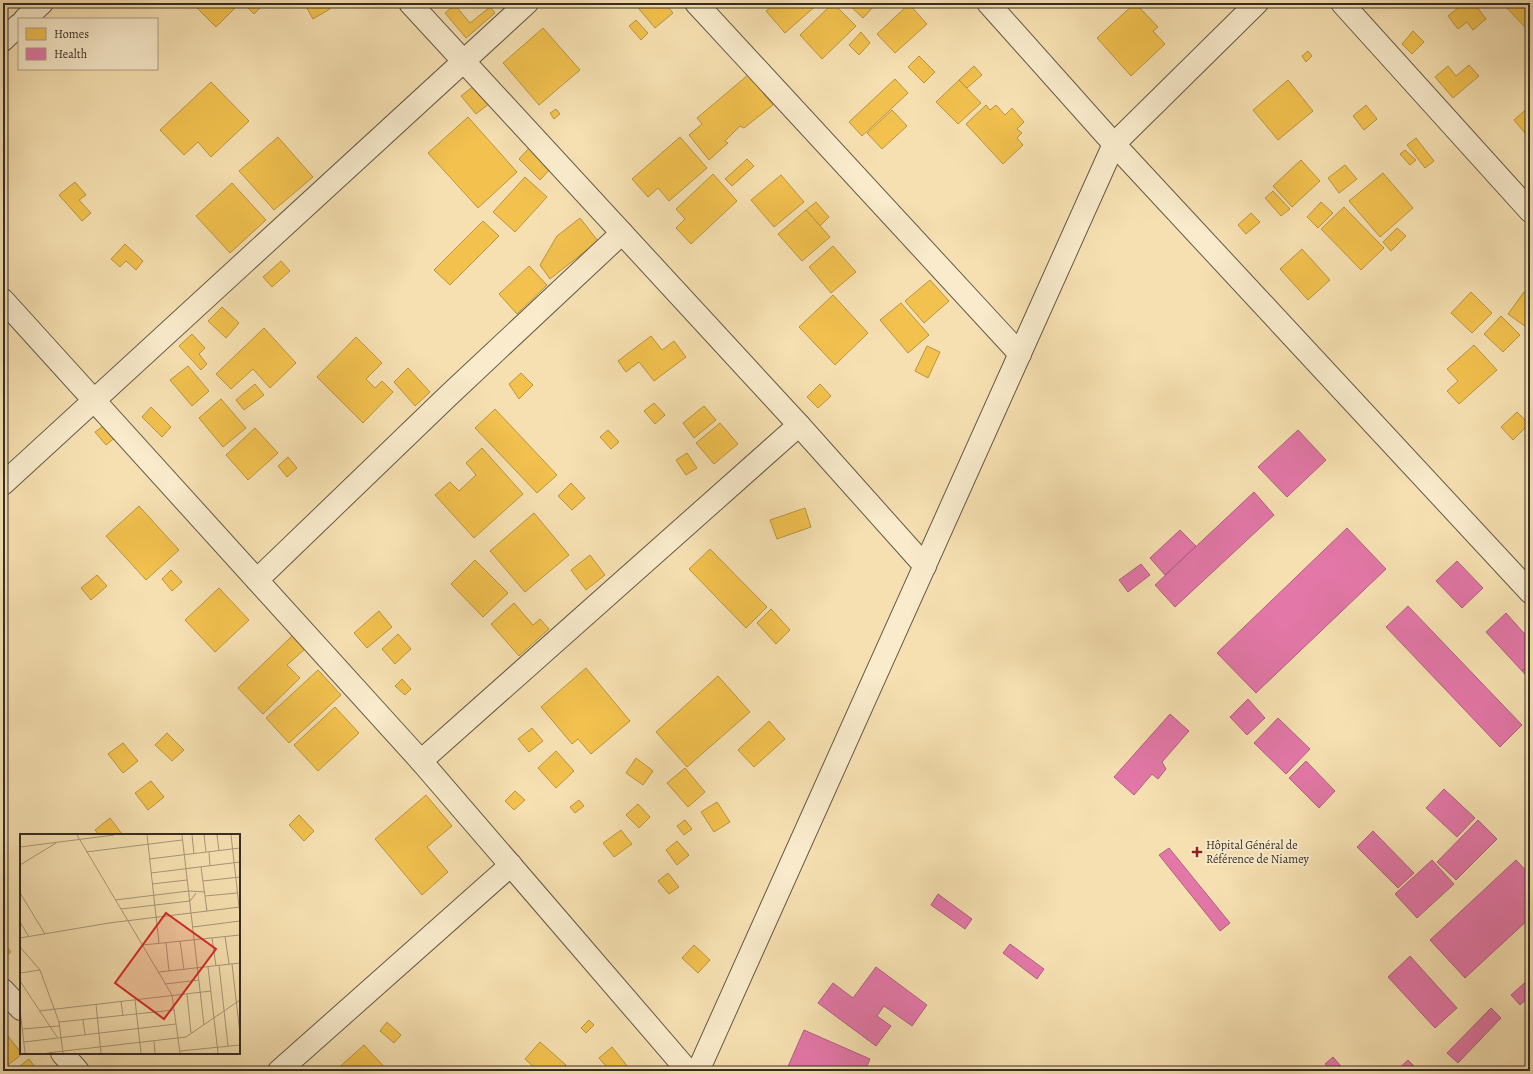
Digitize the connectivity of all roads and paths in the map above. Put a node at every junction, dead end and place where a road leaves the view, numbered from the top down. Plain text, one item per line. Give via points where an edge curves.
1 (42, 3) edge
2 (410, 3) edge
3 (527, 3) edge
4 (696, 3) edge
5 (988, 3) edge
6 (1256, 3) edge
7 (1342, 3) edge
8 (26, 18) edge
9 (18, 26) edge
10 (3, 40) edge
11 (464, 61) junction
12 (1114, 144) junction
13 (1530, 211) edge
14 (622, 233) junction
15 (3, 300) edge
16 (1020, 354) junction
17 (95, 401) junction
18 (799, 425) junction
19 (3, 484) edge
20 (925, 566) junction
21 (257, 580) junction
22 (1530, 592) edge
23 (421, 761) junction
24 (510, 865) junction
25 (3, 990) edge
26 (20, 1008) edge
27 (63, 1054) edge
28 (78, 1071) edge
29 (279, 1071) edge
30 (688, 1071) edge
31 (698, 1071) edge

1 - 8 street
2 - 11 street
3 - 11 street
4 - 16 street
5 - 12 street
6 - 12 street
7 - 13 street
9 - 10 street
11 - 14 street
11 - 17 street
12 - 16 street
12 - 22 street
14 - 18 street
14 - 21 street
15 - 17 street
16 - 20 street
17 - 19 street
17 - 21 street
18 - 20 street
18 - 23 street
20 - 31 street
21 - 23 street
23 - 24 street
24 - 29 street
24 - 30 street
25 - 26 street
27 - 28 street

